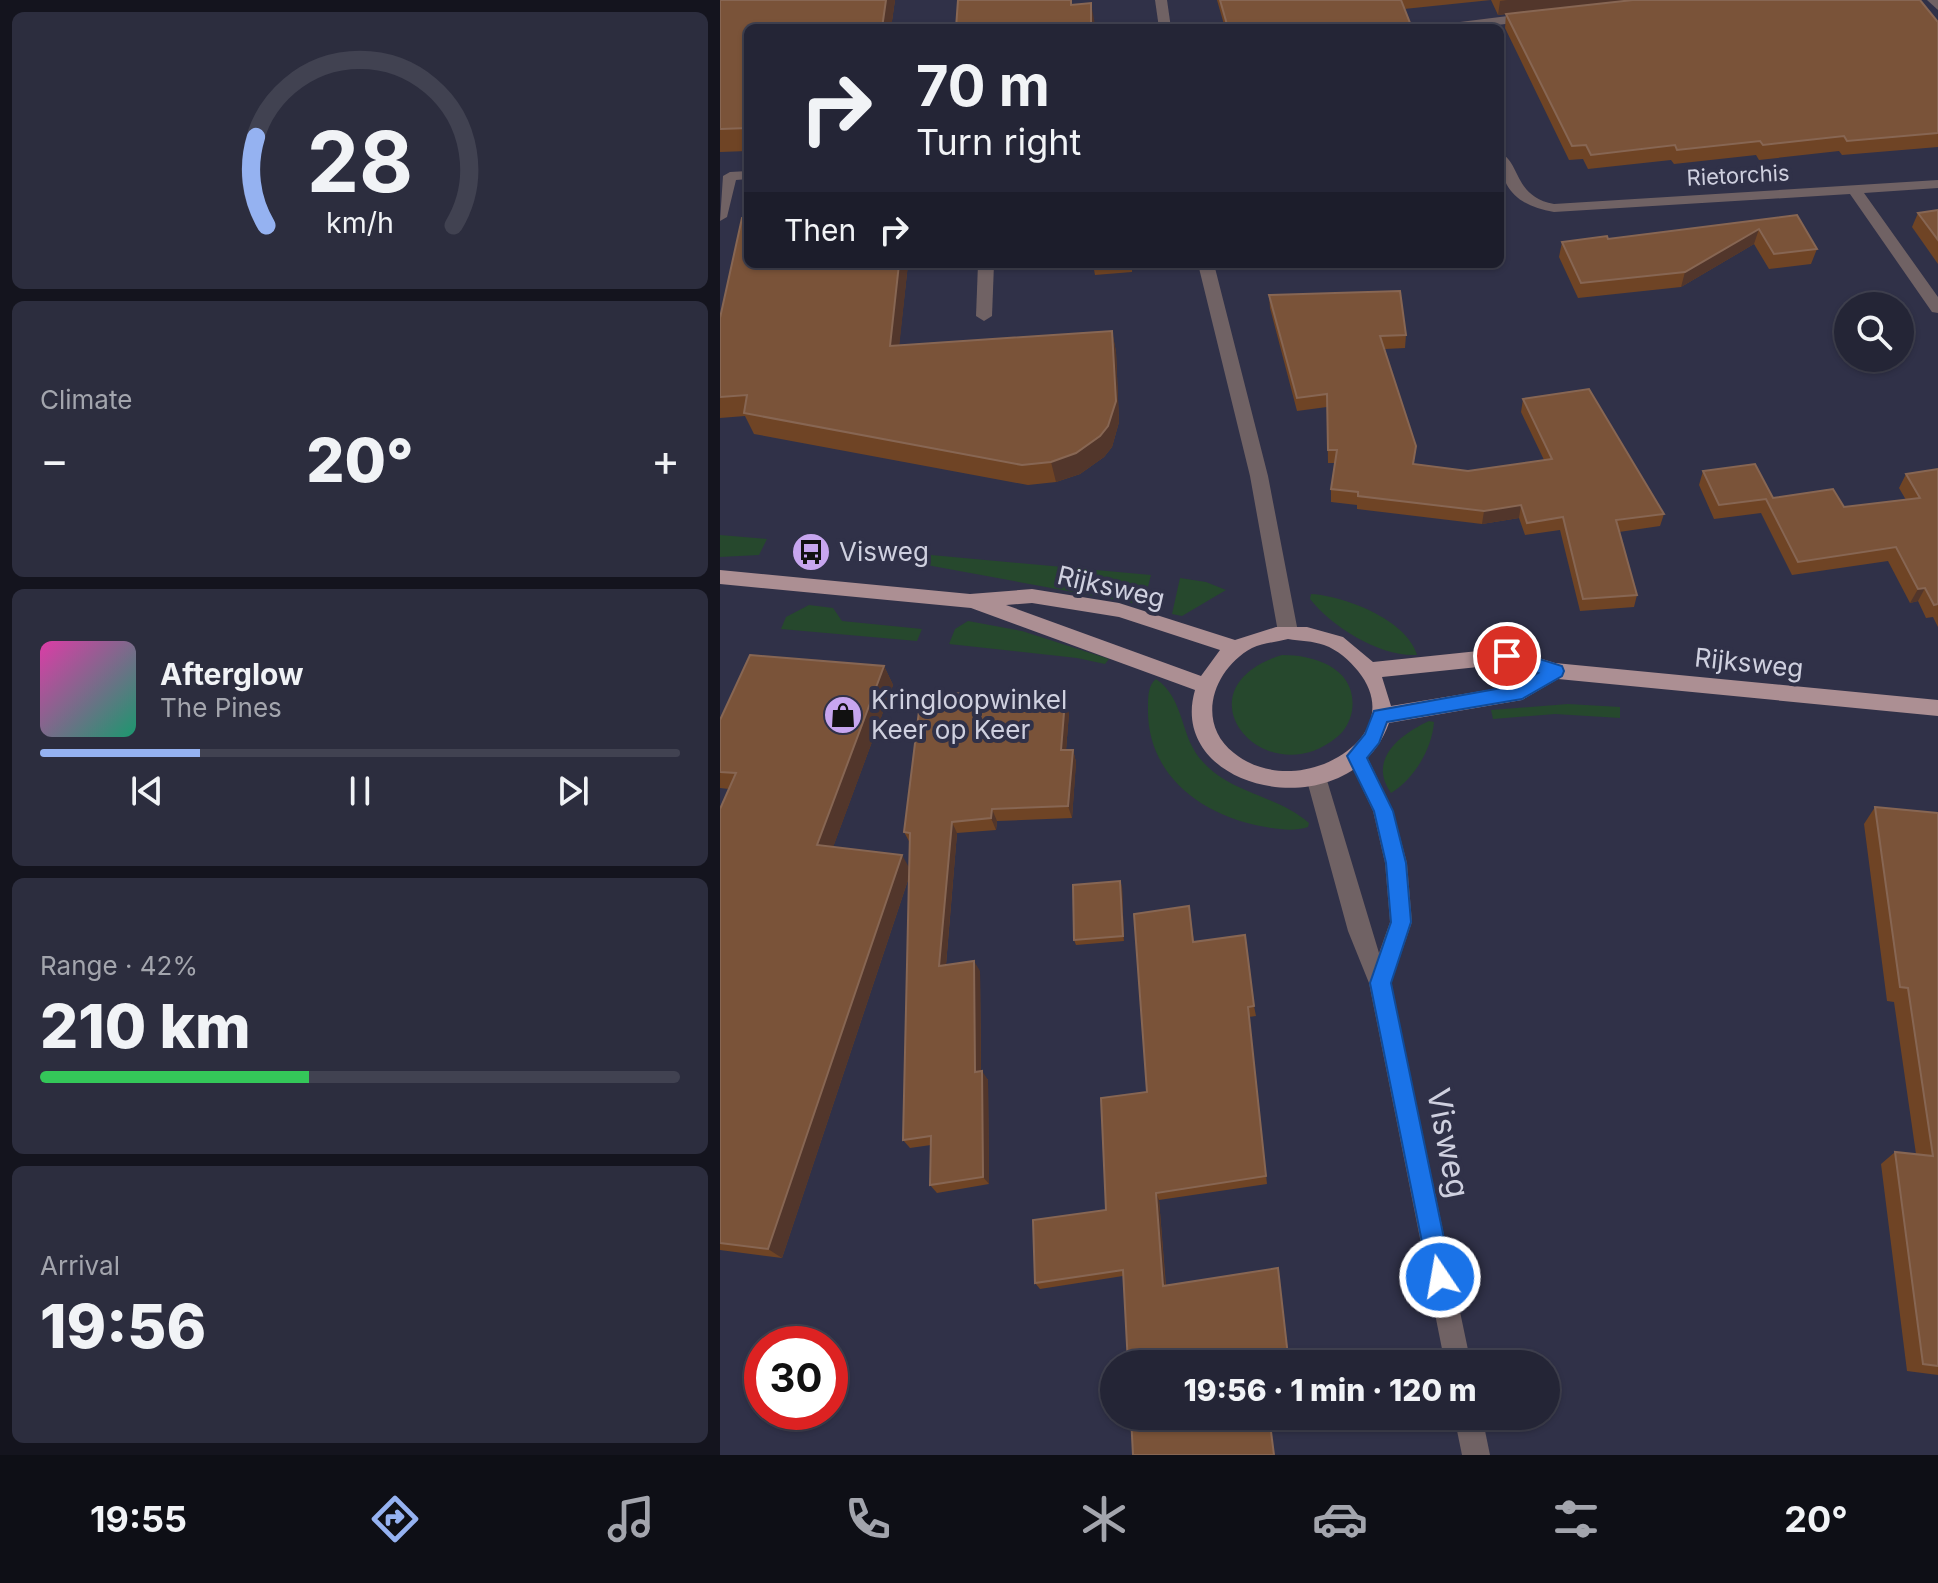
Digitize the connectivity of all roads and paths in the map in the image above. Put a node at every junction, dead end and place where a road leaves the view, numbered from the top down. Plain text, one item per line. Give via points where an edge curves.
1 (1161, 0) edge
2 (1933, 0) edge
3 (1938, 6) edge
4 (1551, 15) edge
5 (1164, 24) edge
6 (1476, 24) edge
7 (1504, 166) edge
8 (744, 175) edge
9 (1938, 184) edge
10 (1855, 190) junction
11 (720, 217) edge
12 (986, 268) edge
13 (1207, 268) edge
14 (1938, 308) edge
15 (984, 316) dead end
16 (720, 577) edge
17 (970, 601) junction
18 (1288, 632) junction
19 (1237, 648) junction
20 (1370, 670) junction
21 (1555, 671) junction
22 (1205, 686) junction
23 (1938, 708) edge
24 (1380, 716) junction
25 (1357, 756) junction
26 (1316, 777) junction
27 (1380, 983) junction
28 (1455, 1350) edge
29 (1471, 1430) edge
30 (1476, 1455) edge

1 - 5 street
2 - 3 street
4 - 6 street
7 - 10 street, Rietorchis via 1515,191 1554,208
8 - 11 street via 730,176
9 - 10 street, Rietorchis
10 - 14 street
12 - 15 street
13 - 18 street via 1259,476
16 - 17 main road, Rijksweg
17 - 19 main road, Rijksweg via 1032,596 1119,610
17 - 22 main road, Rijksweg
18 - 19 main road
18 - 20 main road via 1337,642
19 - 22 main road via 1222,659
20 - 21 main road, Rijksweg via 1507,656
20 - 24 main road via 1380,694
21 - 23 main road, Rijksweg
21 - 24 main road via 1522,692
22 - 26 main road via 1200,717 1220,754 1262,778
24 - 25 main road via 1373,738
25 - 26 main road
25 - 27 street via 1383,811 1396,863 1401,922
26 - 27 street, Visweg via 1359,931
27 - 28 street, Visweg
29 - 30 street

